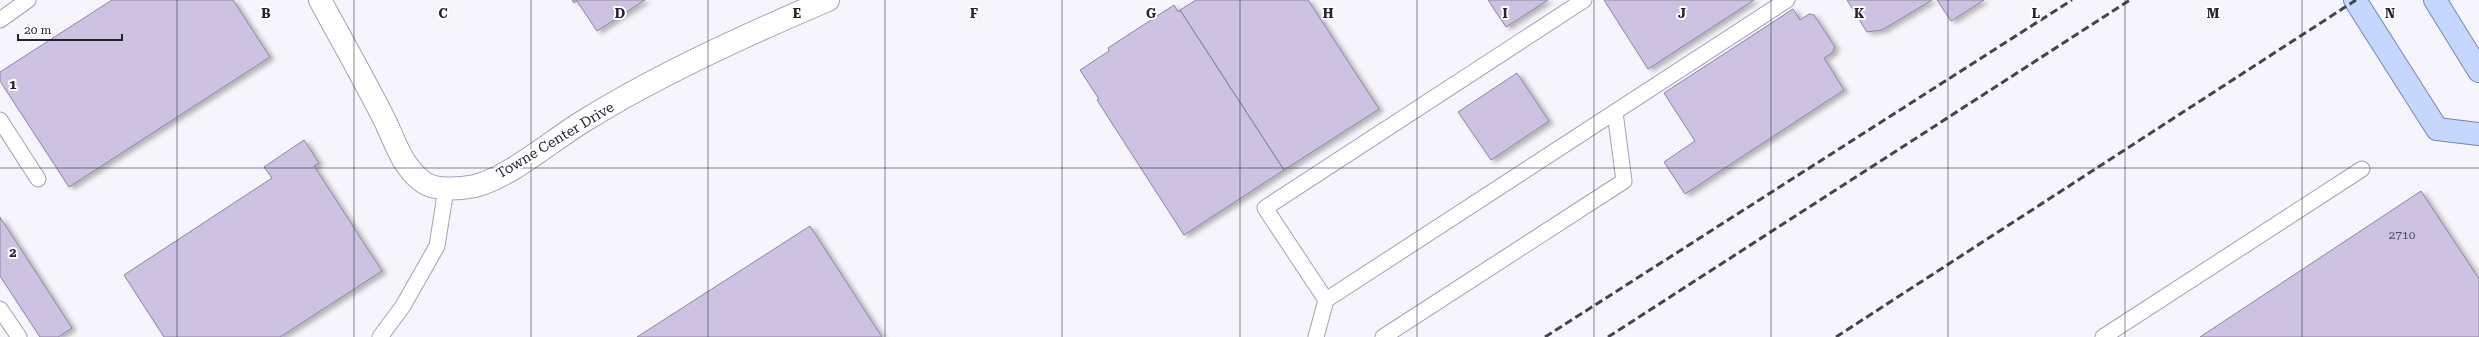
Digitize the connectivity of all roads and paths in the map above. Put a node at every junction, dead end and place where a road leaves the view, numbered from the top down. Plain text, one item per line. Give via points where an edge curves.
1 (28, 0) edge
2 (320, 0) edge
3 (828, 0) edge
4 (1584, 0) edge
5 (1787, 0) edge
6 (2355, 0) edge
7 (2435, 0) edge
8 (0, 20) edge
9 (2479, 71) edge
10 (1615, 112) junction
11 (0, 120) edge
12 (2479, 134) edge
13 (2362, 169) dead end
14 (38, 179) dead end
15 (446, 189) junction
16 (1326, 300) junction
17 (0, 309) edge
18 (19, 337) edge
19 (380, 337) edge
20 (1316, 337) edge
21 (1383, 337) edge
22 (2103, 337) edge

1 - 8 lane
2 - 15 street, Towne Center Drive via 408,169 424,183
3 - 15 street, Towne Center Drive via 678,70 592,115 506,172 474,186
4 - 16 lane via 1265,208
5 - 10 lane
6 - 12 main road via 2437,129
7 - 9 main road
10 - 16 lane
10 - 21 lane via 1624,181
11 - 14 lane
13 - 22 lane
15 - 19 lane via 437,246 403,306
16 - 20 lane
17 - 18 lane

